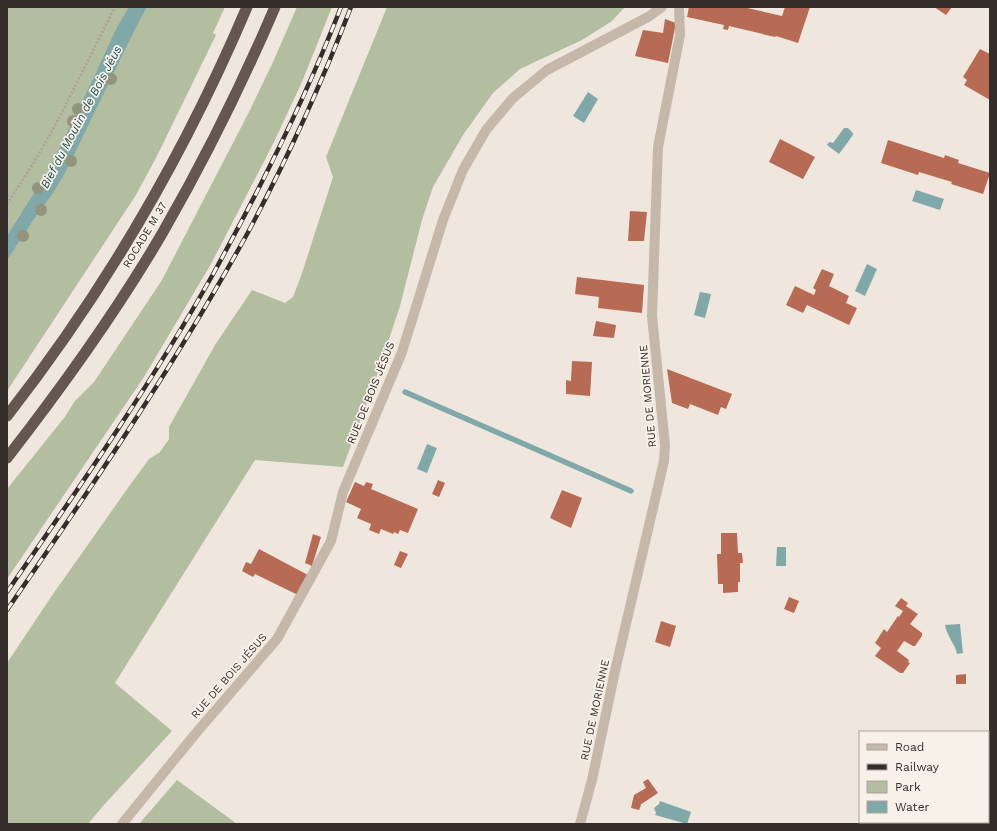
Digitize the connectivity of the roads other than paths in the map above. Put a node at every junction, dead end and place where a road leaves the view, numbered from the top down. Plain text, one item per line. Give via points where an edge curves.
1 (246, 7) edge
2 (275, 7) edge
3 (662, 7) edge
4 (679, 7) edge
5 (7, 416) edge
6 (7, 458) edge
7 (122, 824) edge
8 (580, 824) edge

1 - 5 highway, ROCADE M 37 via 196,118 141,219 72,328
2 - 6 highway, ROCADE M 37 via 212,142 163,232 122,299 40,416
3 - 7 street, RUE DE BOIS JÉSUS via 648,17 547,70 513,98 486,130 464,170 443,220 402,352 343,492 331,541 277,639
4 - 8 street, RUE DE MORIENNE via 680,35 658,147 652,316 665,445 664,461

